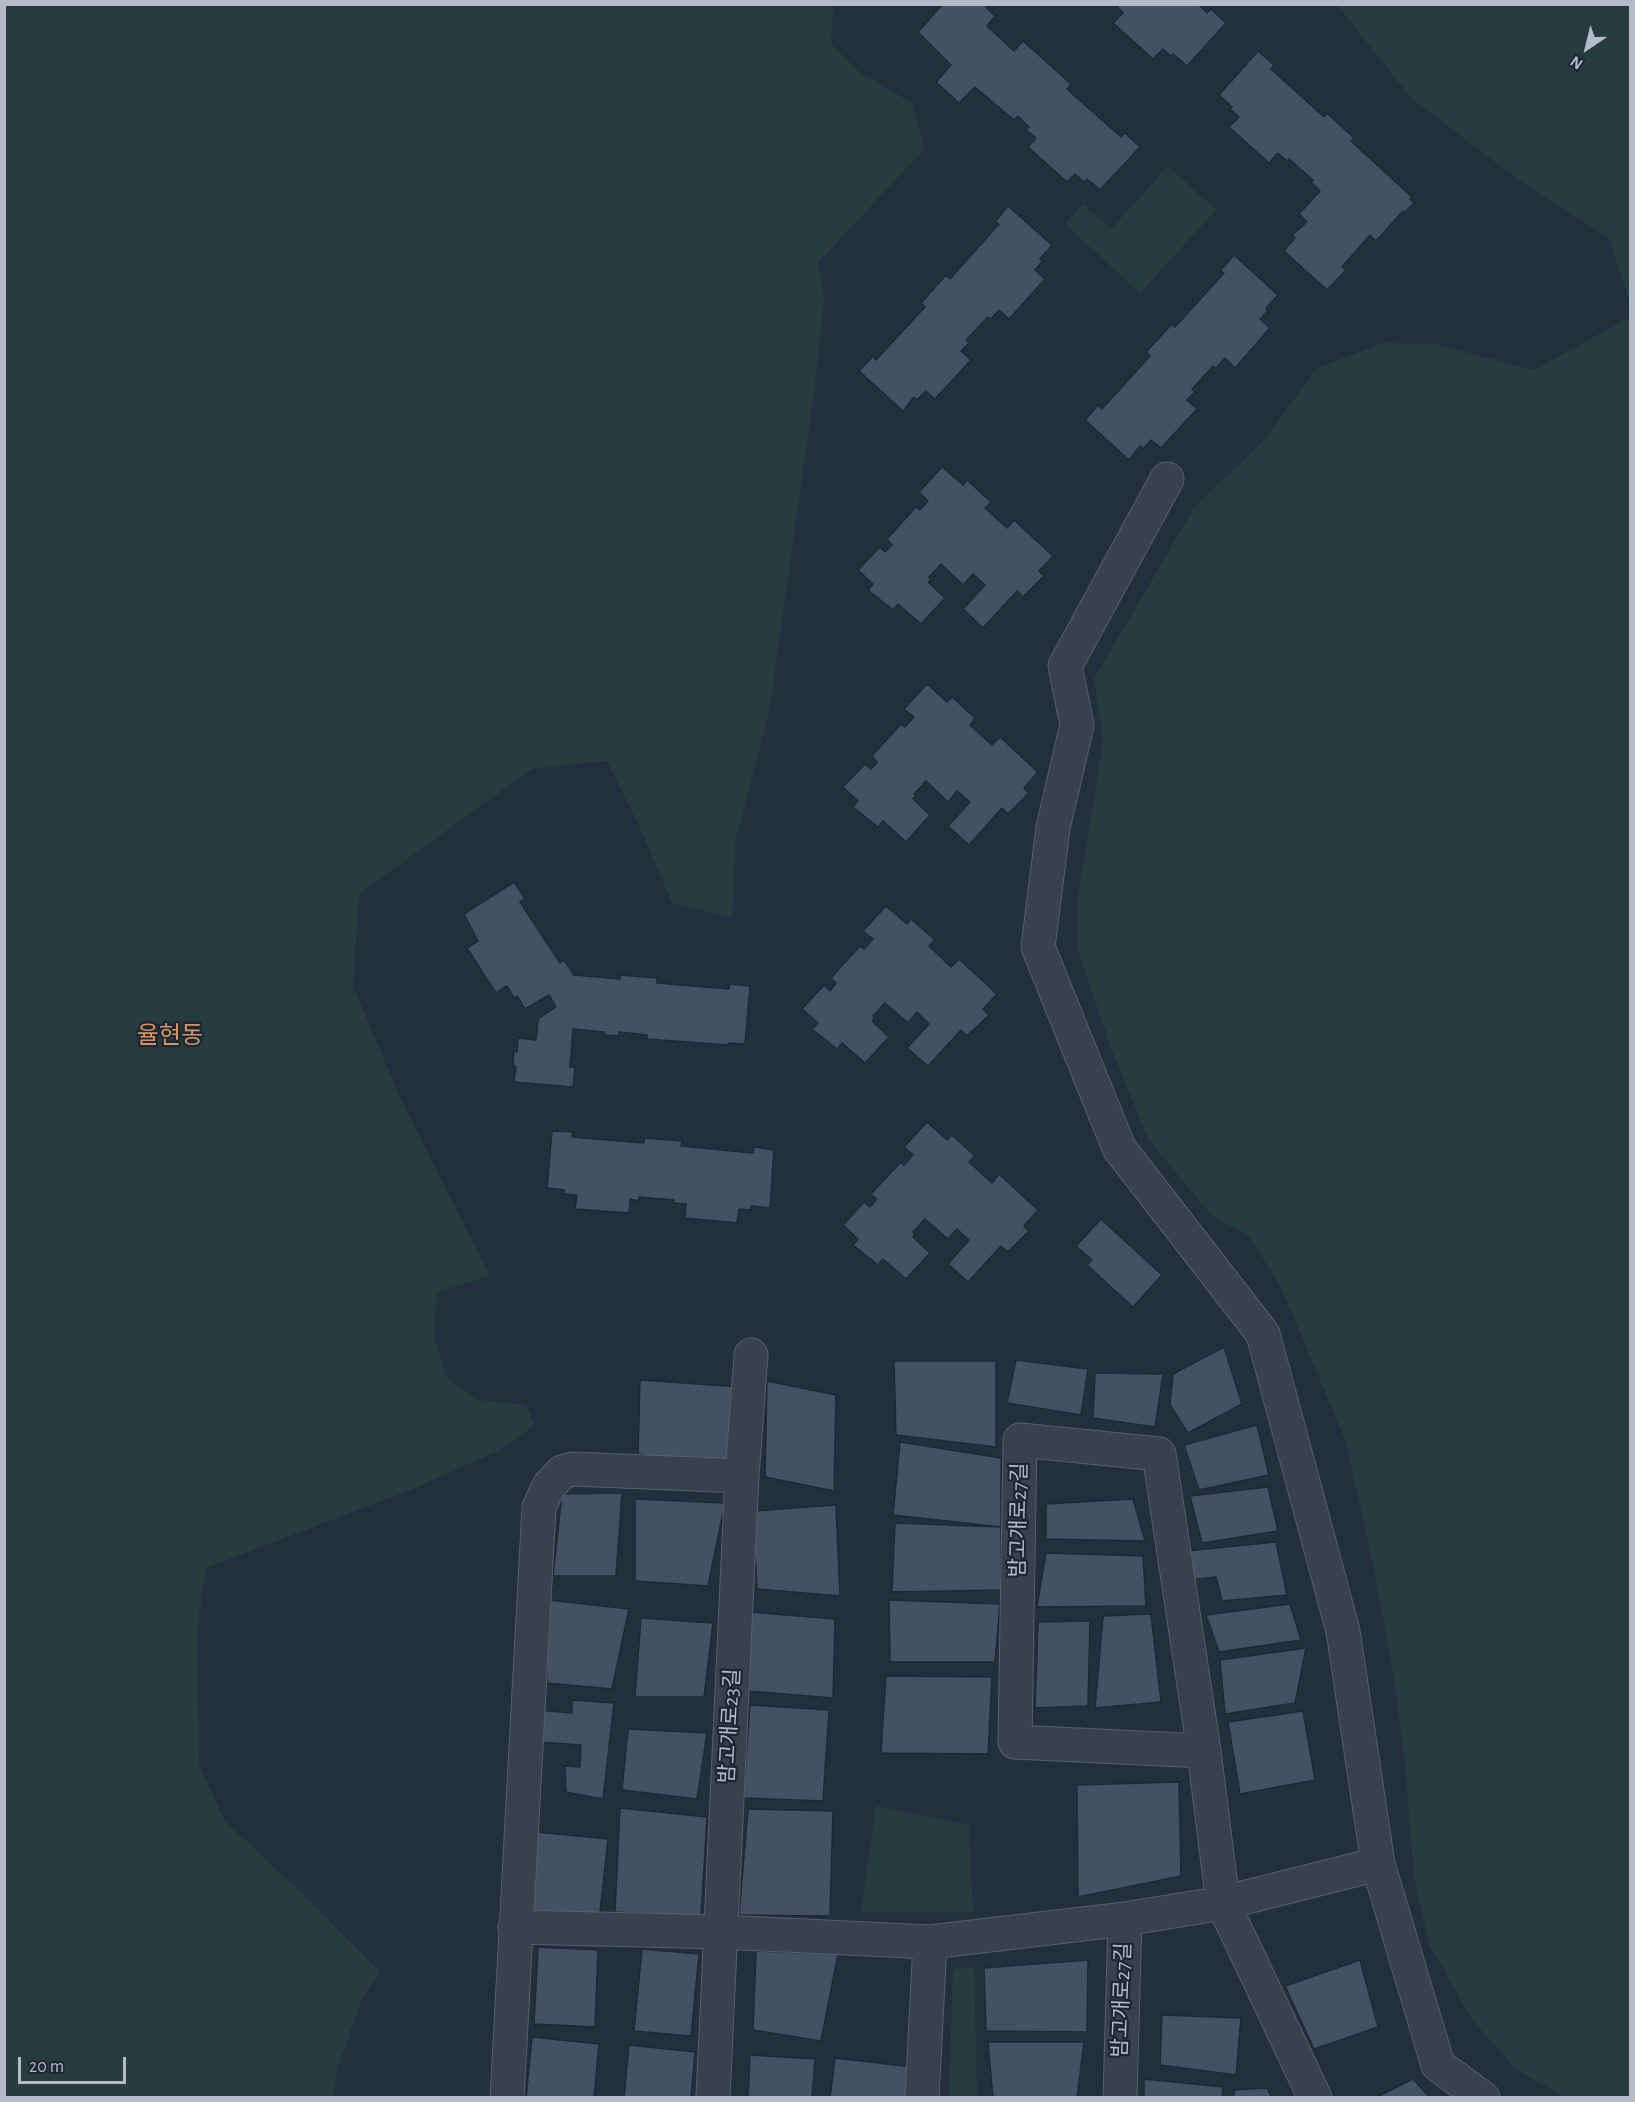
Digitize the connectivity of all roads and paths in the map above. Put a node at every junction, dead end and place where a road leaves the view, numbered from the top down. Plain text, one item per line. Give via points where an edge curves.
1 (1167, 479) dead end
2 (751, 1355) dead end
3 (742, 1476) junction
4 (1204, 1751) junction
5 (1378, 1864) junction
6 (1223, 1903) junction
7 (1125, 1918) junction
8 (515, 1927) junction
9 (721, 1932) junction
10 (930, 1942) junction
11 (507, 2097) edge
12 (713, 2097) edge
13 (922, 2097) edge
14 (1120, 2097) edge
15 (1315, 2097) edge
16 (1482, 2097) edge

1 - 5 street via 1065,666 1077,725 1053,828 1038,947 1119,1148 1263,1334 1343,1631
2 - 3 street, 밤고개로23길
3 - 8 street via 573,1469 562,1472 549,1485 538,1507
3 - 9 street, 밤고개로23길
4 - 4 street, 밤고개로27길 via 1159,1454 1020,1440 1015,1742
4 - 6 street, 밤고개로27길
5 - 6 street
5 - 16 street via 1438,2065
6 - 7 street
6 - 15 street, 밤고개로27길
7 - 10 street, 밤고개로27길
7 - 14 street, 밤고개로27길
8 - 9 street, 밤고개로27길
8 - 11 street
9 - 10 street, 밤고개로27길
9 - 12 street, 밤고개로23길
10 - 13 street

